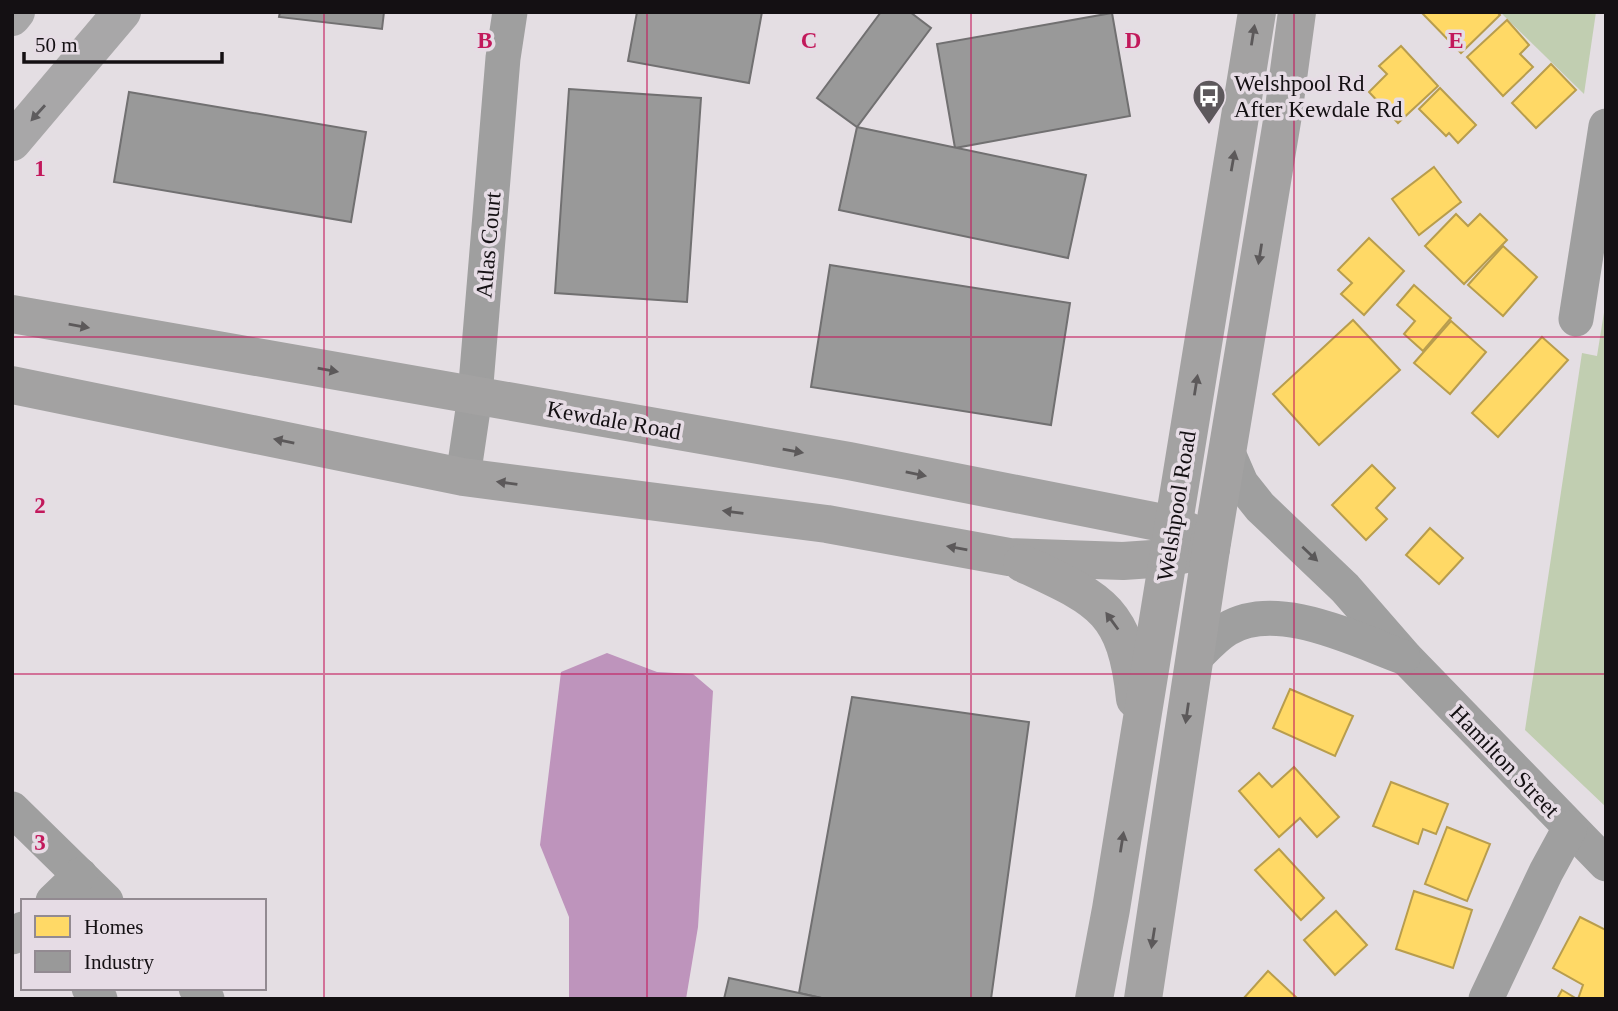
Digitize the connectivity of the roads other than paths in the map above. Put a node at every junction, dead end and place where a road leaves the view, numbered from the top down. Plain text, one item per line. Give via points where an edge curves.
1 (16, 12) edge
2 (122, 12) edge
3 (510, 12) edge
4 (1257, 12) edge
5 (1297, 12) edge
6 (12, 17) edge
7 (1606, 126) edge
8 (12, 142) edge
9 (12, 314) edge
10 (1576, 319) dead end
11 (12, 385) edge
12 (475, 396) junction
13 (1228, 453) junction
14 (463, 477) junction
15 (1170, 542) junction
16 (1212, 545) junction
17 (1009, 557) junction
18 (1345, 587) junction
19 (1335, 633) junction
20 (1406, 658) junction
21 (1195, 659) junction
22 (1139, 736) junction
23 (12, 809) edge
24 (1570, 828) junction
25 (1606, 863) edge
26 (80, 875) junction
27 (55, 899) edge
28 (104, 899) edge
29 (1094, 999) edge
30 (1143, 999) edge
31 (1486, 999) edge

1 - 6 highway
2 -> 8 highway
3 - 12 street, Atlas Court
15 -> 4 main road, Welshpool Road
5 -> 13 main road, Welshpool Road
7 - 10 street
9 -> 12 main road, Kewdale Road
14 -> 11 main road, Kewdale Road
12 - 14 street, Atlas Court
12 -> 15 main road, Kewdale Road via 849,461
13 - 16 main road, Welshpool Road
13 -> 18 street, Hamilton Street via 1241,483 1260,507
17 -> 14 main road, Kewdale Road via 827,524
15 - 16 main road, Kewdale Road
15 - 17 main road, Kewdale Road via 1123,561
15 - 22 main road, Welshpool Road
16 - 21 main road, Welshpool Road
22 -> 17 main road via 1130,662 1114,620 1082,592
18 - 19 street via 1333,596 1329,610
18 - 20 street, Hamilton Street
19 - 20 street, Hamilton Street
19 - 21 street, Hamilton Street via 1279,618 1243,622 1215,638
20 - 24 street, Hamilton Street
21 -> 30 main road, Welshpool Road
29 -> 22 main road, Welshpool Road
23 - 26 street
24 - 25 street, Hamilton Street
24 - 31 street
26 - 27 street
26 - 28 street

